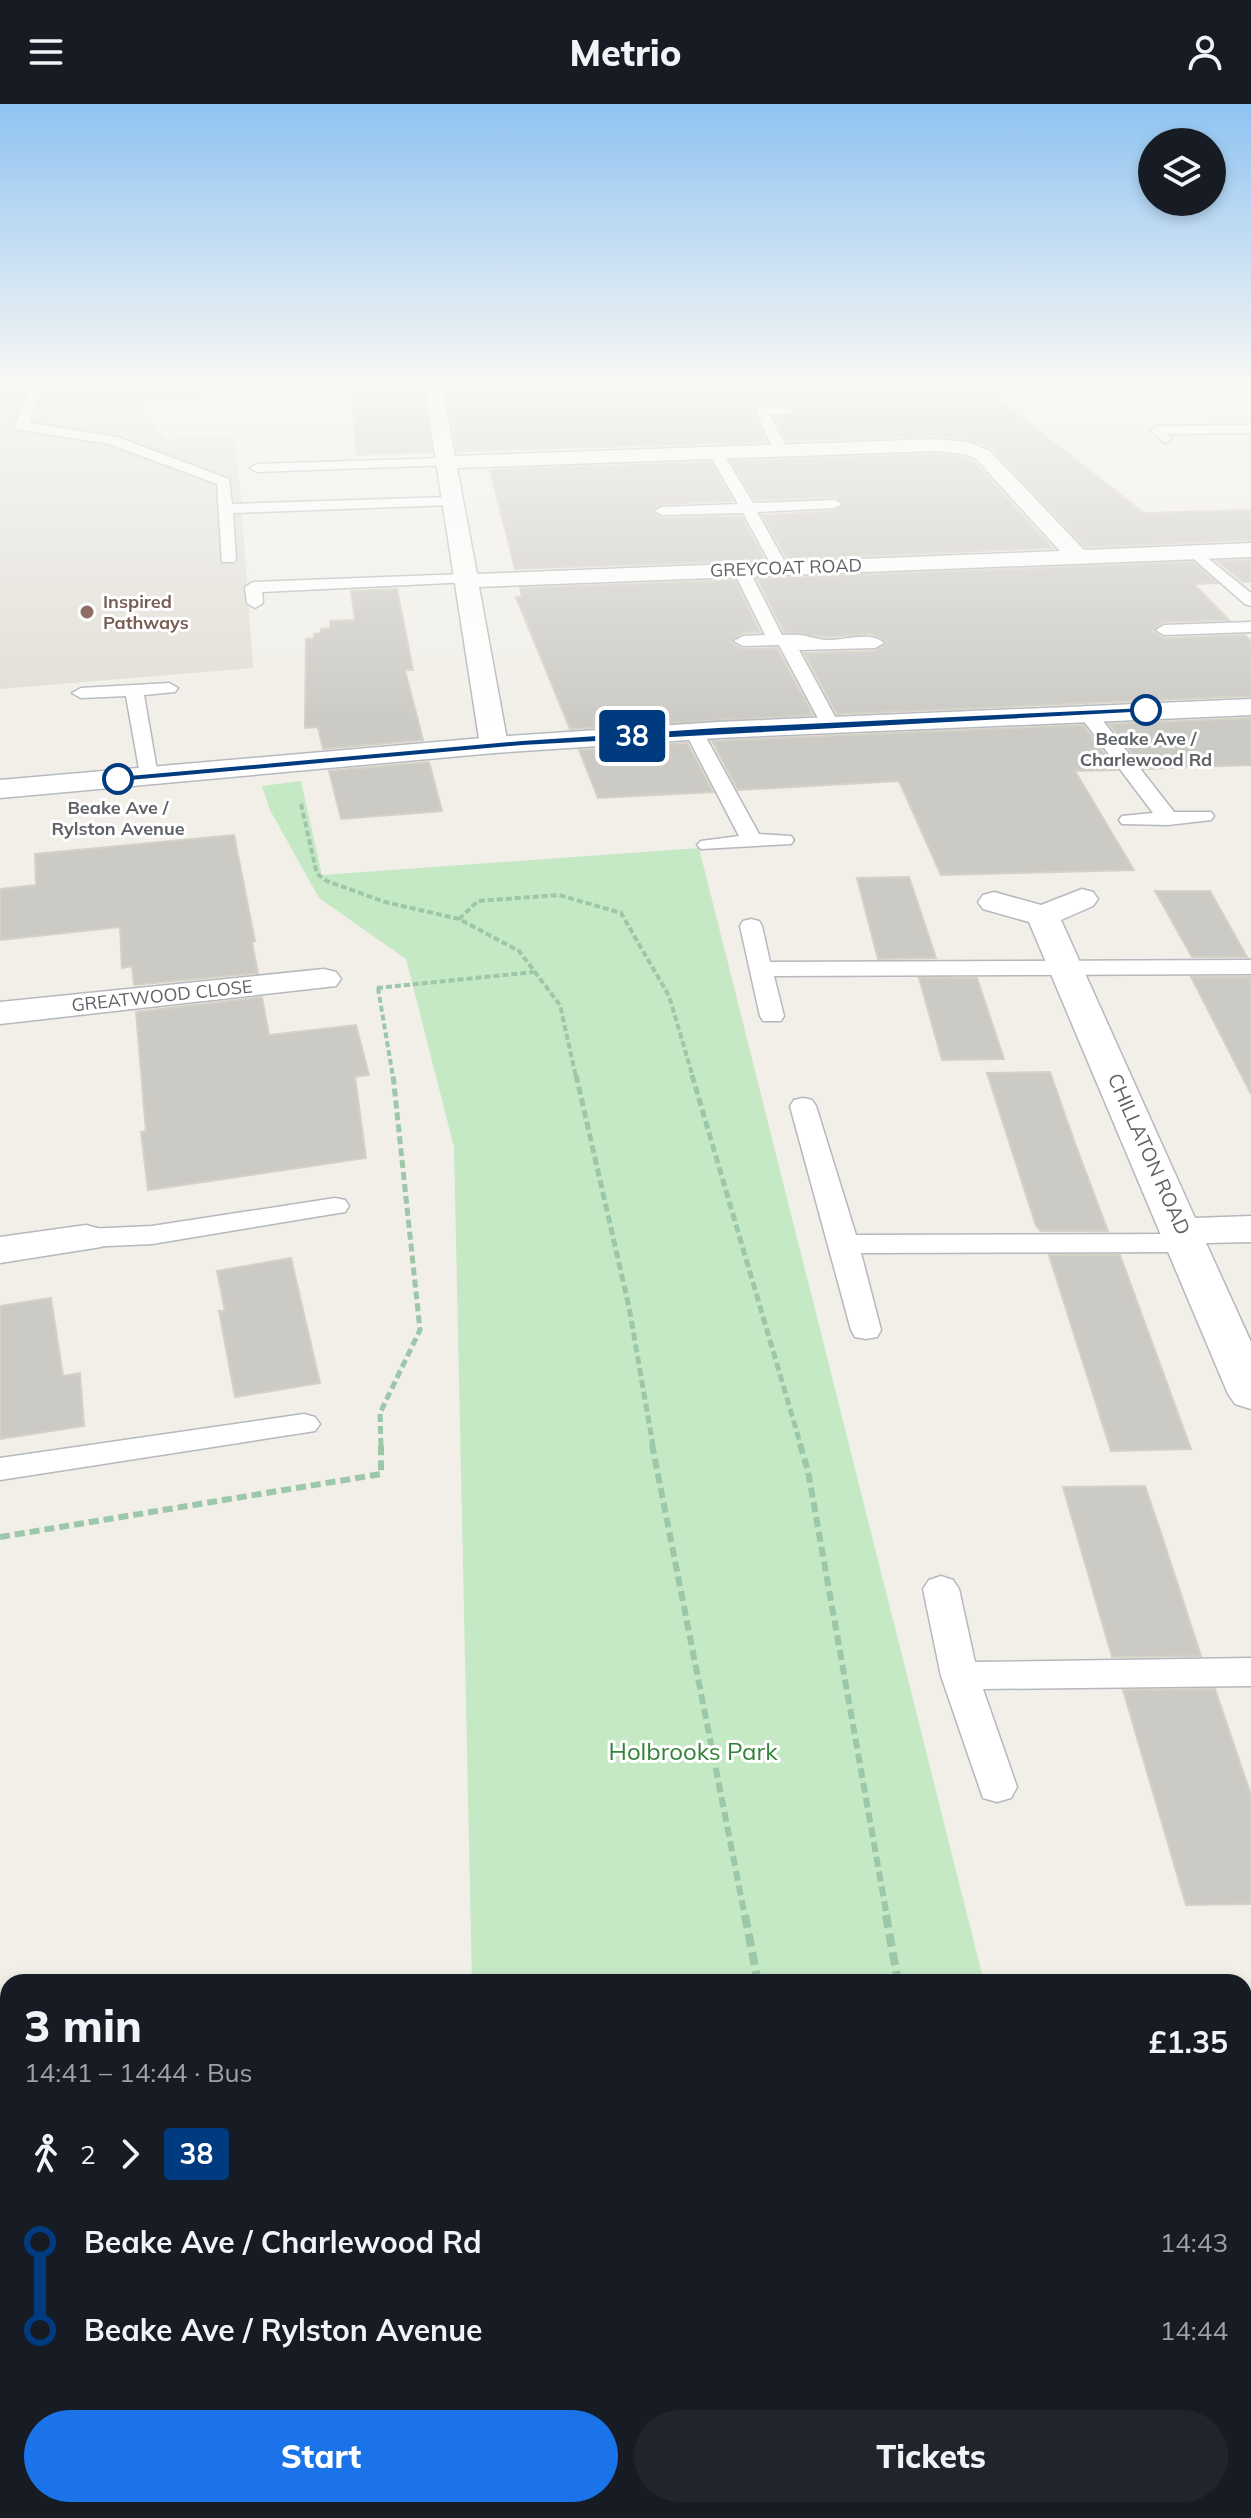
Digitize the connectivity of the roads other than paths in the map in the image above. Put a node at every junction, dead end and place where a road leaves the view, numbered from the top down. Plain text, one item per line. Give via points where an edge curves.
1 (225, 497) edge
2 (450, 497) edge
3 (741, 497) edge
4 (1022, 497) edge
5 (451, 501) junction
6 (835, 504) dead end
7 (748, 508) junction
8 (226, 509) junction
9 (662, 511) dead end
10 (1251, 550) edge
11 (1194, 552) junction
12 (1078, 557) junction
13 (228, 559) dead end
14 (781, 569) junction
15 (741, 570) junction
16 (464, 580) junction
17 (254, 588) dead end
18 (1251, 601) edge
19 (1251, 627) edge
20 (1164, 630) dead end
21 (812, 638) dead end
22 (782, 643) junction
23 (875, 643) dead end
24 (748, 644) dead end
25 (169, 688) dead end
26 (134, 690) junction
27 (81, 693) dead end
28 (1251, 707) edge
29 (1086, 712) junction
30 (830, 724) junction
31 (694, 732) junction
32 (494, 745) junction
33 (148, 776) junction
34 (0, 789) edge
35 (1204, 816) dead end
36 (1168, 819) junction
37 (1129, 820) dead end
38 (784, 840) dead end
39 (752, 841) junction
40 (708, 845) dead end
41 (1082, 899) dead end
42 (994, 902) dead end
43 (1043, 916) junction
44 (751, 926) dead end
45 (1251, 967) edge
46 (760, 969) junction
47 (1067, 969) junction
48 (326, 985) road end
49 (0, 1013) edge
50 (772, 1016) dead end
51 (803, 1106) dead end
52 (335, 1206) dead end
53 (1251, 1229) edge
54 (1185, 1237) junction
55 (86, 1238) joint
56 (844, 1244) junction
57 (0, 1250) edge
58 (866, 1330) dead end
59 (1251, 1394) edge
60 (304, 1424) dead end
61 (0, 1469) edge
62 (941, 1589) dead end
63 (1251, 1672) edge
64 (960, 1676) junction
65 (997, 1787) dead end

1 - 8 lane
2 - 5 street
3 - 7 lane
4 - 12 street
5 - 8 lane
5 - 16 street
6 - 7 lane
7 - 9 lane
7 - 14 lane
8 - 13 lane
10 - 11 street, GREYCOAT ROAD
11 - 12 street, GREYCOAT ROAD
11 - 18 lane
12 - 14 street, GREYCOAT ROAD
14 - 15 street, GREYCOAT ROAD
15 - 16 street, GREYCOAT ROAD
15 - 22 lane
16 - 17 lane
16 - 32 street
19 - 20 lane
21 - 22 lane
22 - 23 lane
22 - 24 lane
22 - 30 lane
25 - 26 lane
26 - 27 lane
26 - 33 lane
28 - 29 street
29 - 30 street
29 - 36 lane
30 - 31 street
31 - 32 street
31 - 39 lane
32 - 33 street
33 - 34 street
35 - 36 lane
36 - 37 lane
38 - 39 lane
39 - 40 lane
41 - 43 street
42 - 43 street
43 - 47 street, CHILLATON ROAD
44 - 46 lane
45 - 47 lane
46 - 47 lane
46 - 50 lane
47 - 54 street, CHILLATON ROAD
48 - 49 street, GREATWOOD CLOSE
51 - 56 lane
52 - 55 lane via 152,1235
53 - 54 street
54 - 56 lane
54 - 59 street, CHILLATON ROAD
55 - 57 street
56 - 58 lane
60 - 61 lane
62 - 64 lane
63 - 64 lane
64 - 65 lane

